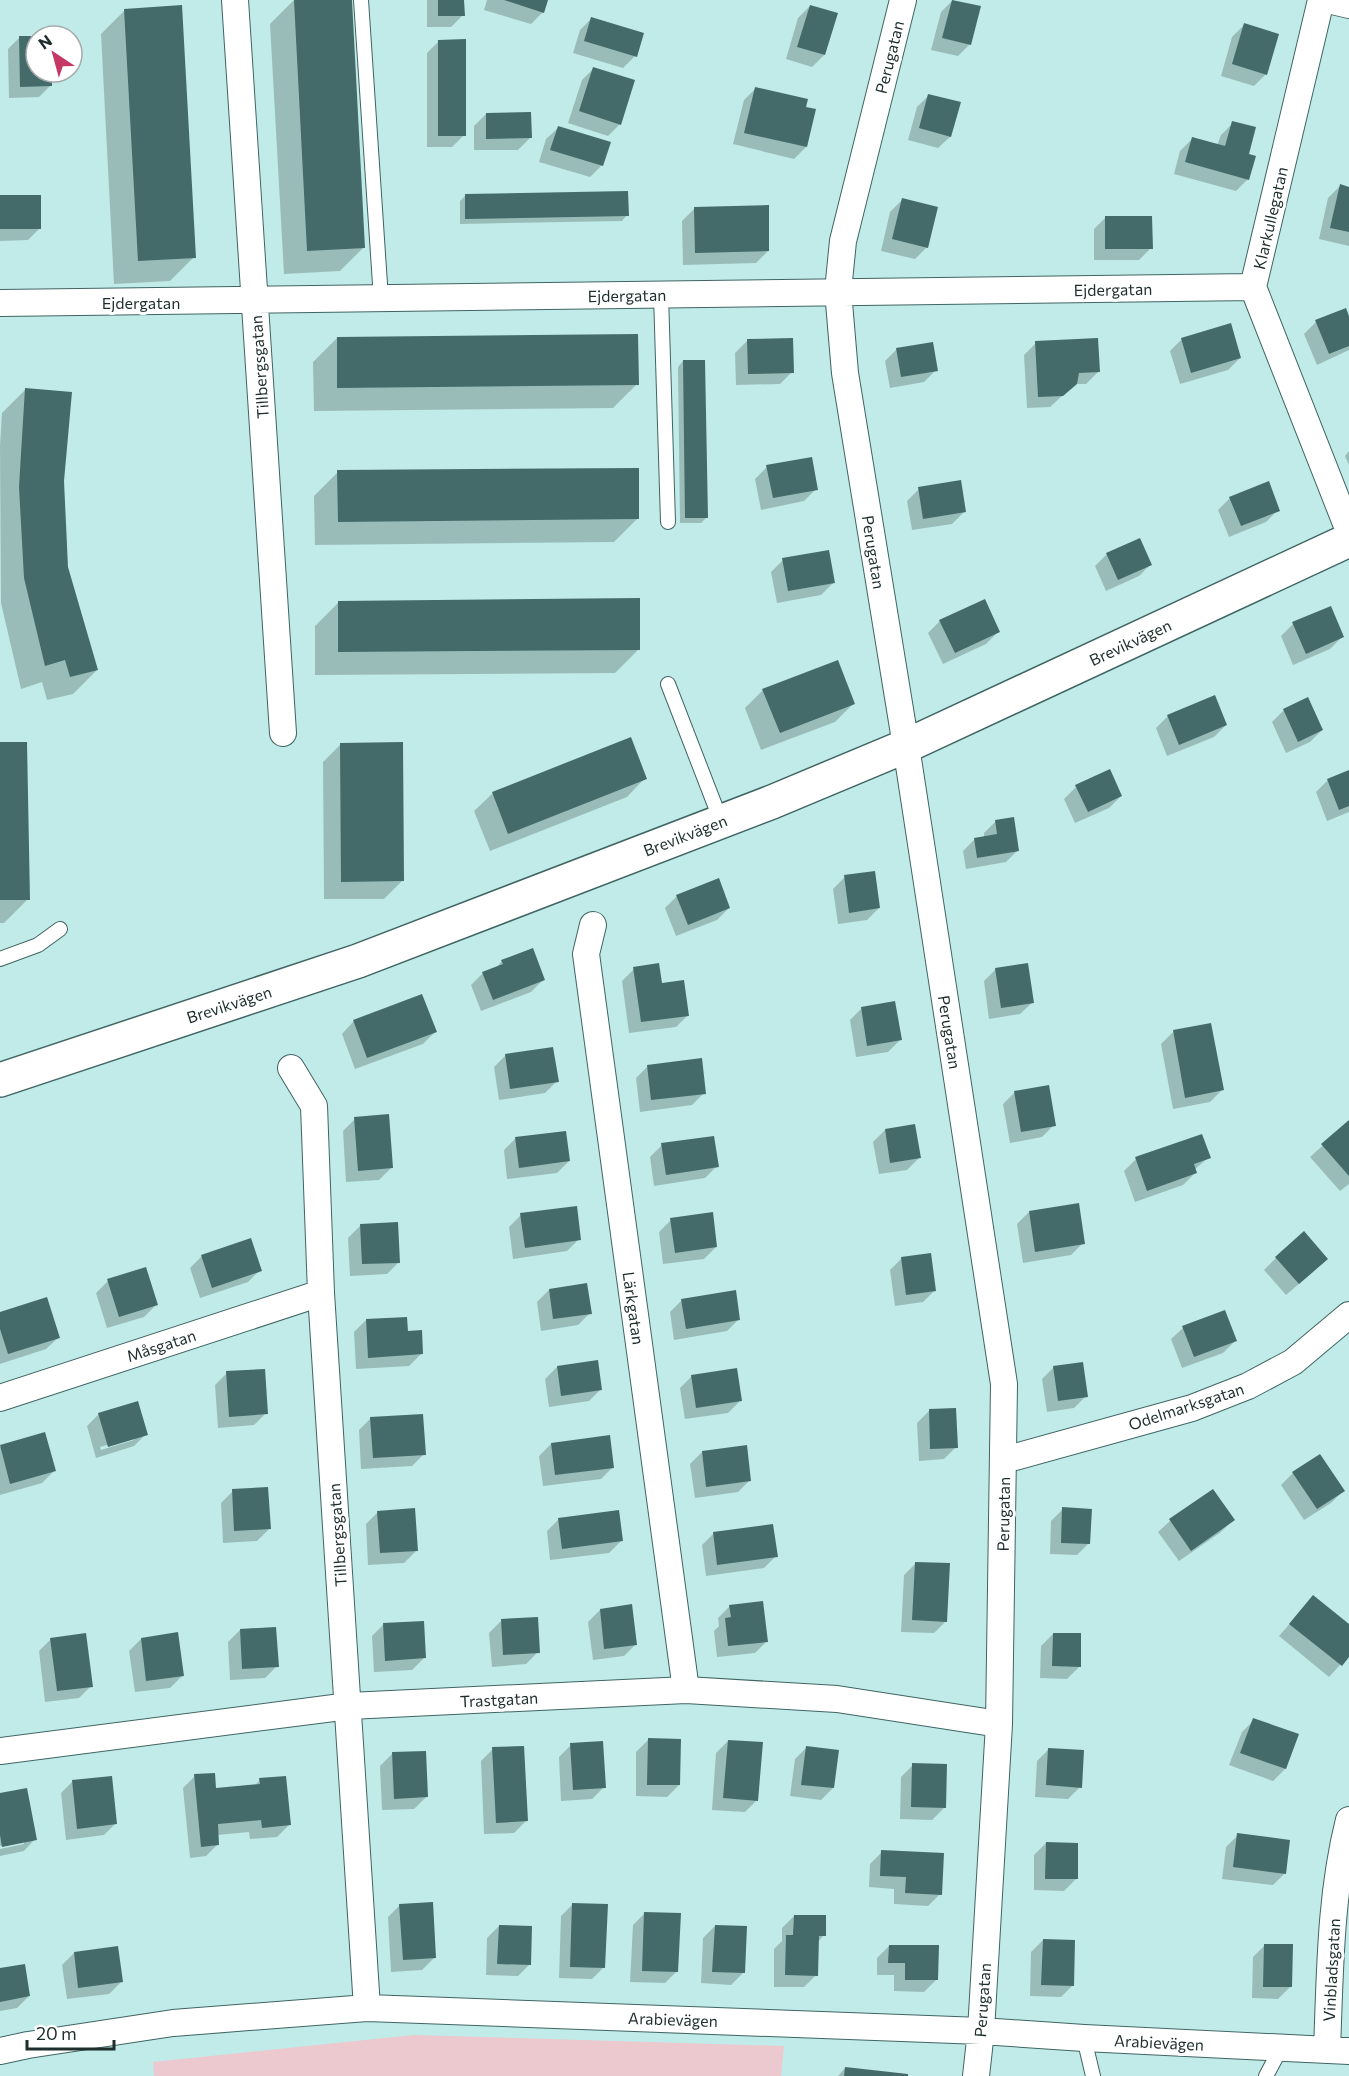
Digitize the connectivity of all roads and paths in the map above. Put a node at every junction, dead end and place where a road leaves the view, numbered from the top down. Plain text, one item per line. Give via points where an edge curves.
1 (235, 0) edge
2 (361, 0) edge
3 (903, 0) edge
4 (1321, 0) edge
5 (1328, 0) edge
6 (1349, 5) edge
7 (1253, 287) junction
8 (838, 291) junction
9 (662, 295) junction
10 (381, 299) junction
11 (255, 301) junction
12 (0, 303) edge
13 (668, 522) dead end
14 (1349, 531) edge
15 (1349, 540) edge
16 (668, 684) dead end
17 (283, 733) dead end
18 (906, 746) junction
19 (721, 821) junction
20 (593, 925) dead end
21 (60, 929) dead end
22 (0, 959) edge
23 (291, 1068) dead end
24 (0, 1080) edge
25 (321, 1293) junction
26 (1349, 1316) edge
27 (0, 1398) edge
28 (1004, 1460) junction
29 (686, 1690) junction
30 (349, 1706) junction
31 (999, 1724) junction
32 (0, 1751) edge
33 (1349, 1820) edge
34 (367, 2008) junction
35 (981, 2031) junction
36 (1084, 2038) junction
37 (1281, 2048) junction
38 (1338, 2050) edge
39 (0, 2051) edge
40 (976, 2076) edge
41 (1093, 2076) edge
42 (1266, 2076) edge

1 - 11 street, Tillbergsgatan
2 - 10 lane
3 - 8 street, Perugatan via 843,241
4 - 7 street, Klarkullegatan
5 - 6 street
7 - 8 street, Ejdergatan
7 - 14 street, Klarkullegatan
8 - 9 street, Ejdergatan
8 - 18 street, Perugatan via 845,373
9 - 10 street, Ejdergatan
9 - 13 lane
10 - 11 street, Ejdergatan
11 - 12 street, Ejdergatan
11 - 17 street, Tillbergsgatan
15 - 18 street, Brevikvägen
16 - 19 lane
18 - 19 street, Brevikvägen
18 - 28 street, Perugatan via 1004,1384
19 - 24 street, Brevikvägen via 358,961
20 - 29 street, Lärkgatan via 586,954
21 - 22 lane via 38,945
23 - 25 street, Tillbergsgatan via 314,1106
25 - 27 street, Måsgatan
25 - 30 street, Tillbergsgatan
26 - 28 street, Odelmarksgatan via 1293,1362 1248,1386 1192,1408
28 - 31 street, Perugatan
29 - 30 street, Trastgatan
29 - 31 street, Trastgatan via 837,1699
30 - 32 street, Trastgatan
30 - 34 street, Tillbergsgatan
31 - 35 street, Perugatan
33 - 38 street, Vinbladsgatan via 1333,1913
34 - 35 street, Arabievägen
34 - 39 street, Arabievägen via 173,2023
35 - 36 street, Arabievägen
35 - 40 street, Perugatan
36 - 37 street, Arabievägen
36 - 41 lane
37 - 38 street, Arabievägen
37 - 42 lane

